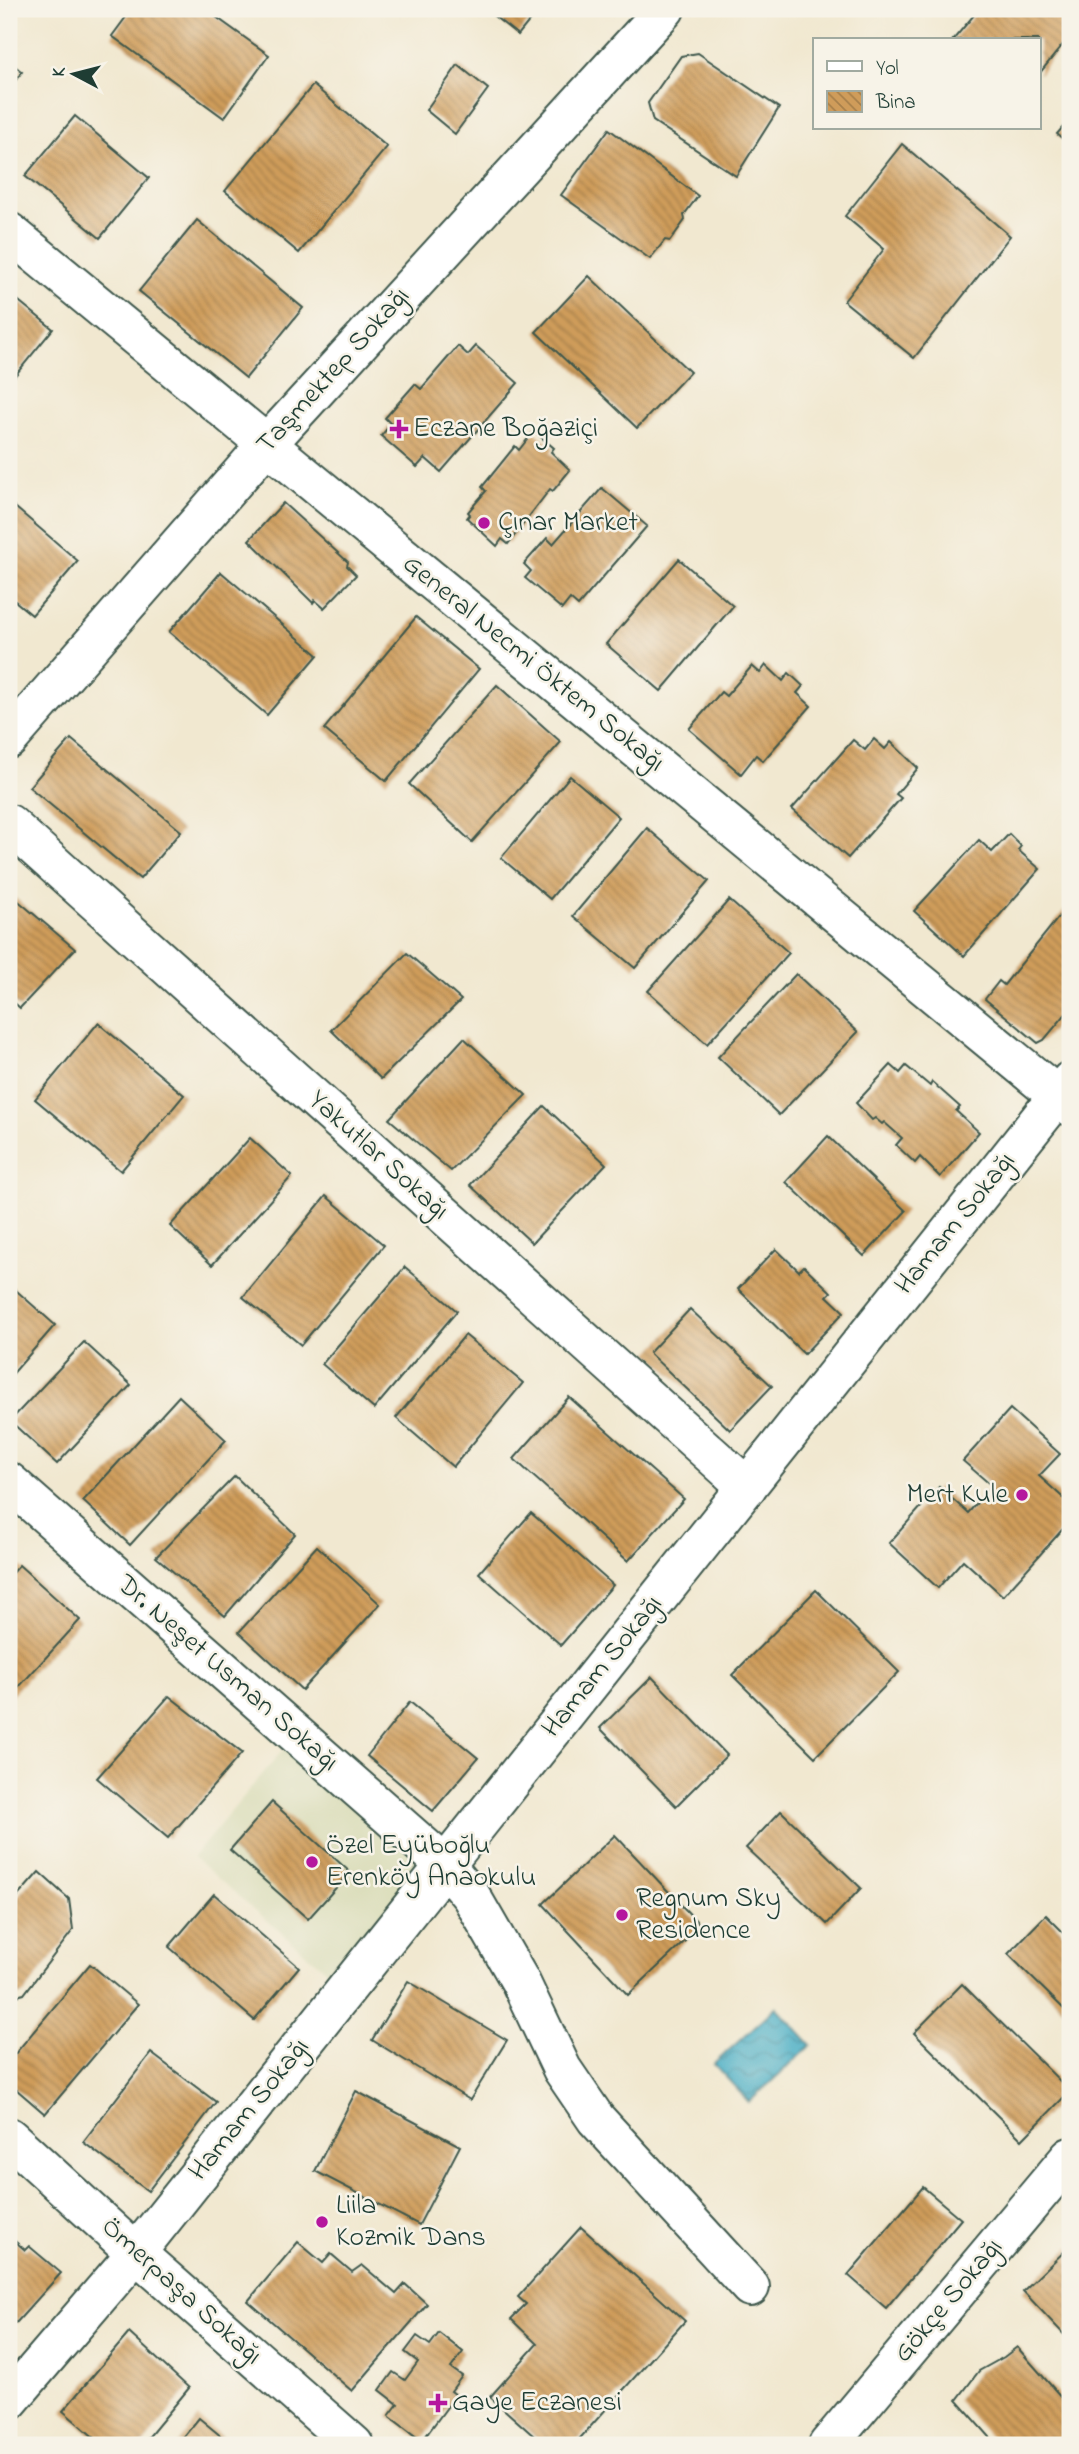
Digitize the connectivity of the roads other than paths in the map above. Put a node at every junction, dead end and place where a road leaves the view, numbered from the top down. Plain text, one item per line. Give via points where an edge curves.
1 (665, 9) edge
2 (9, 232) edge
3 (267, 444) junction
4 (9, 739) edge
5 (9, 824) edge
6 (1066, 1095) edge
7 (9, 1482) edge
8 (747, 1487) junction
9 (445, 1865) junction
10 (9, 2137) edge
11 (1070, 2157) edge
12 (136, 2253) junction
13 (750, 2287) dead end
14 (9, 2402) edge
15 (354, 2445) edge
16 (828, 2445) edge

1 - 3 street, Taşmektep Sokağı
2 - 3 street, General Necmi Öktem Sokağı
3 - 4 street, Taşmektep Sokağı
3 - 6 street, General Necmi Öktem Sokağı
5 - 8 street, Yakutlar Sokağı
6 - 8 street, Hamam Sokağı
7 - 9 street, Dr. Neşet Usman Sokağı
8 - 9 street, Hamam Sokağı
9 - 12 street, Hamam Sokağı
9 - 13 street, Dr. Neşet Usman Sokağı via 471,1896 520,1981 562,2069 596,2119
10 - 12 street, Ömerpaşa Sokağı
11 - 16 street, Gökçe Sokağı
12 - 14 street, Hamam Sokağı
12 - 15 street, Ömerpaşa Sokağı

